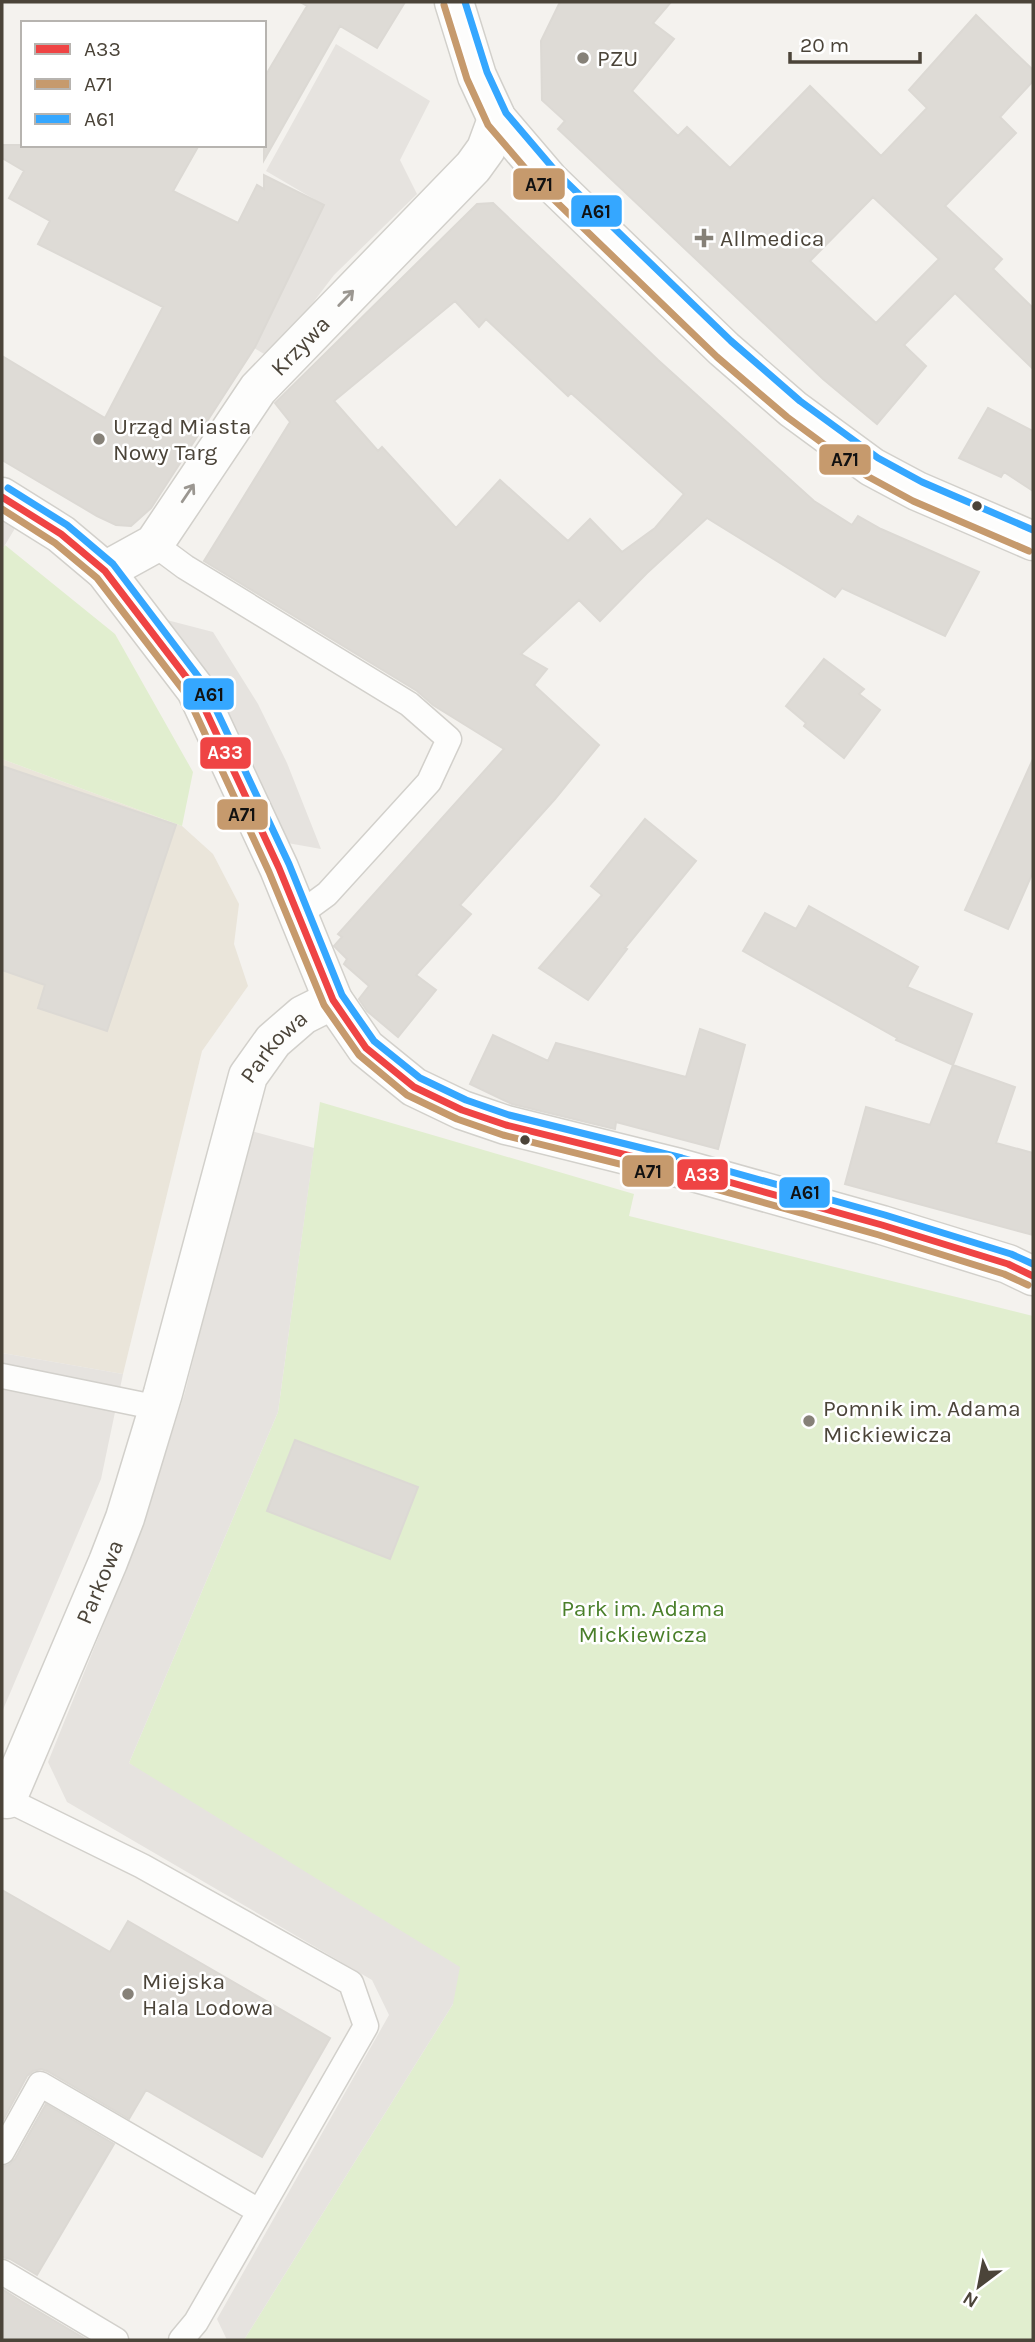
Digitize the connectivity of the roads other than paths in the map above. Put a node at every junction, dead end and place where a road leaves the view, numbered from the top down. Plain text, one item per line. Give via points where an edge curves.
1 (454, 2) edge
2 (497, 119) junction
3 (2, 497) edge
4 (1033, 541) edge
5 (154, 544) junction
6 (105, 571) junction
7 (297, 916) junction
8 (333, 1000) junction
9 (1033, 1276) edge
10 (2, 1376) edge
11 (159, 1408) junction
12 (4, 1798) edge
13 (2, 2152) edge
14 (259, 2211) junction
15 (2, 2272) edge
16 (116, 2340) edge
17 (181, 2340) edge

1 - 2 street via 477,76
2 - 4 street via 550,181 793,409 872,467
5 -> 2 street, Krzywa via 258,389 472,167
3 - 6 street via 61,534
5 - 6 street, Krzywa
5 - 7 lane via 409,704 449,739 429,782 327,894
6 - 7 street via 196,690
7 - 8 street
8 - 9 street, Parkowa via 366,1048 414,1087 462,1110 882,1225 1009,1264
8 - 11 street, Parkowa via 303,1015 273,1041 248,1076
10 - 11 lane
11 - 12 street, Parkowa via 108,1562
12 - 14 lane via 142,1866 351,1983 366,2026
13 - 14 lane via 40,2084
14 - 17 lane
15 - 16 lane

